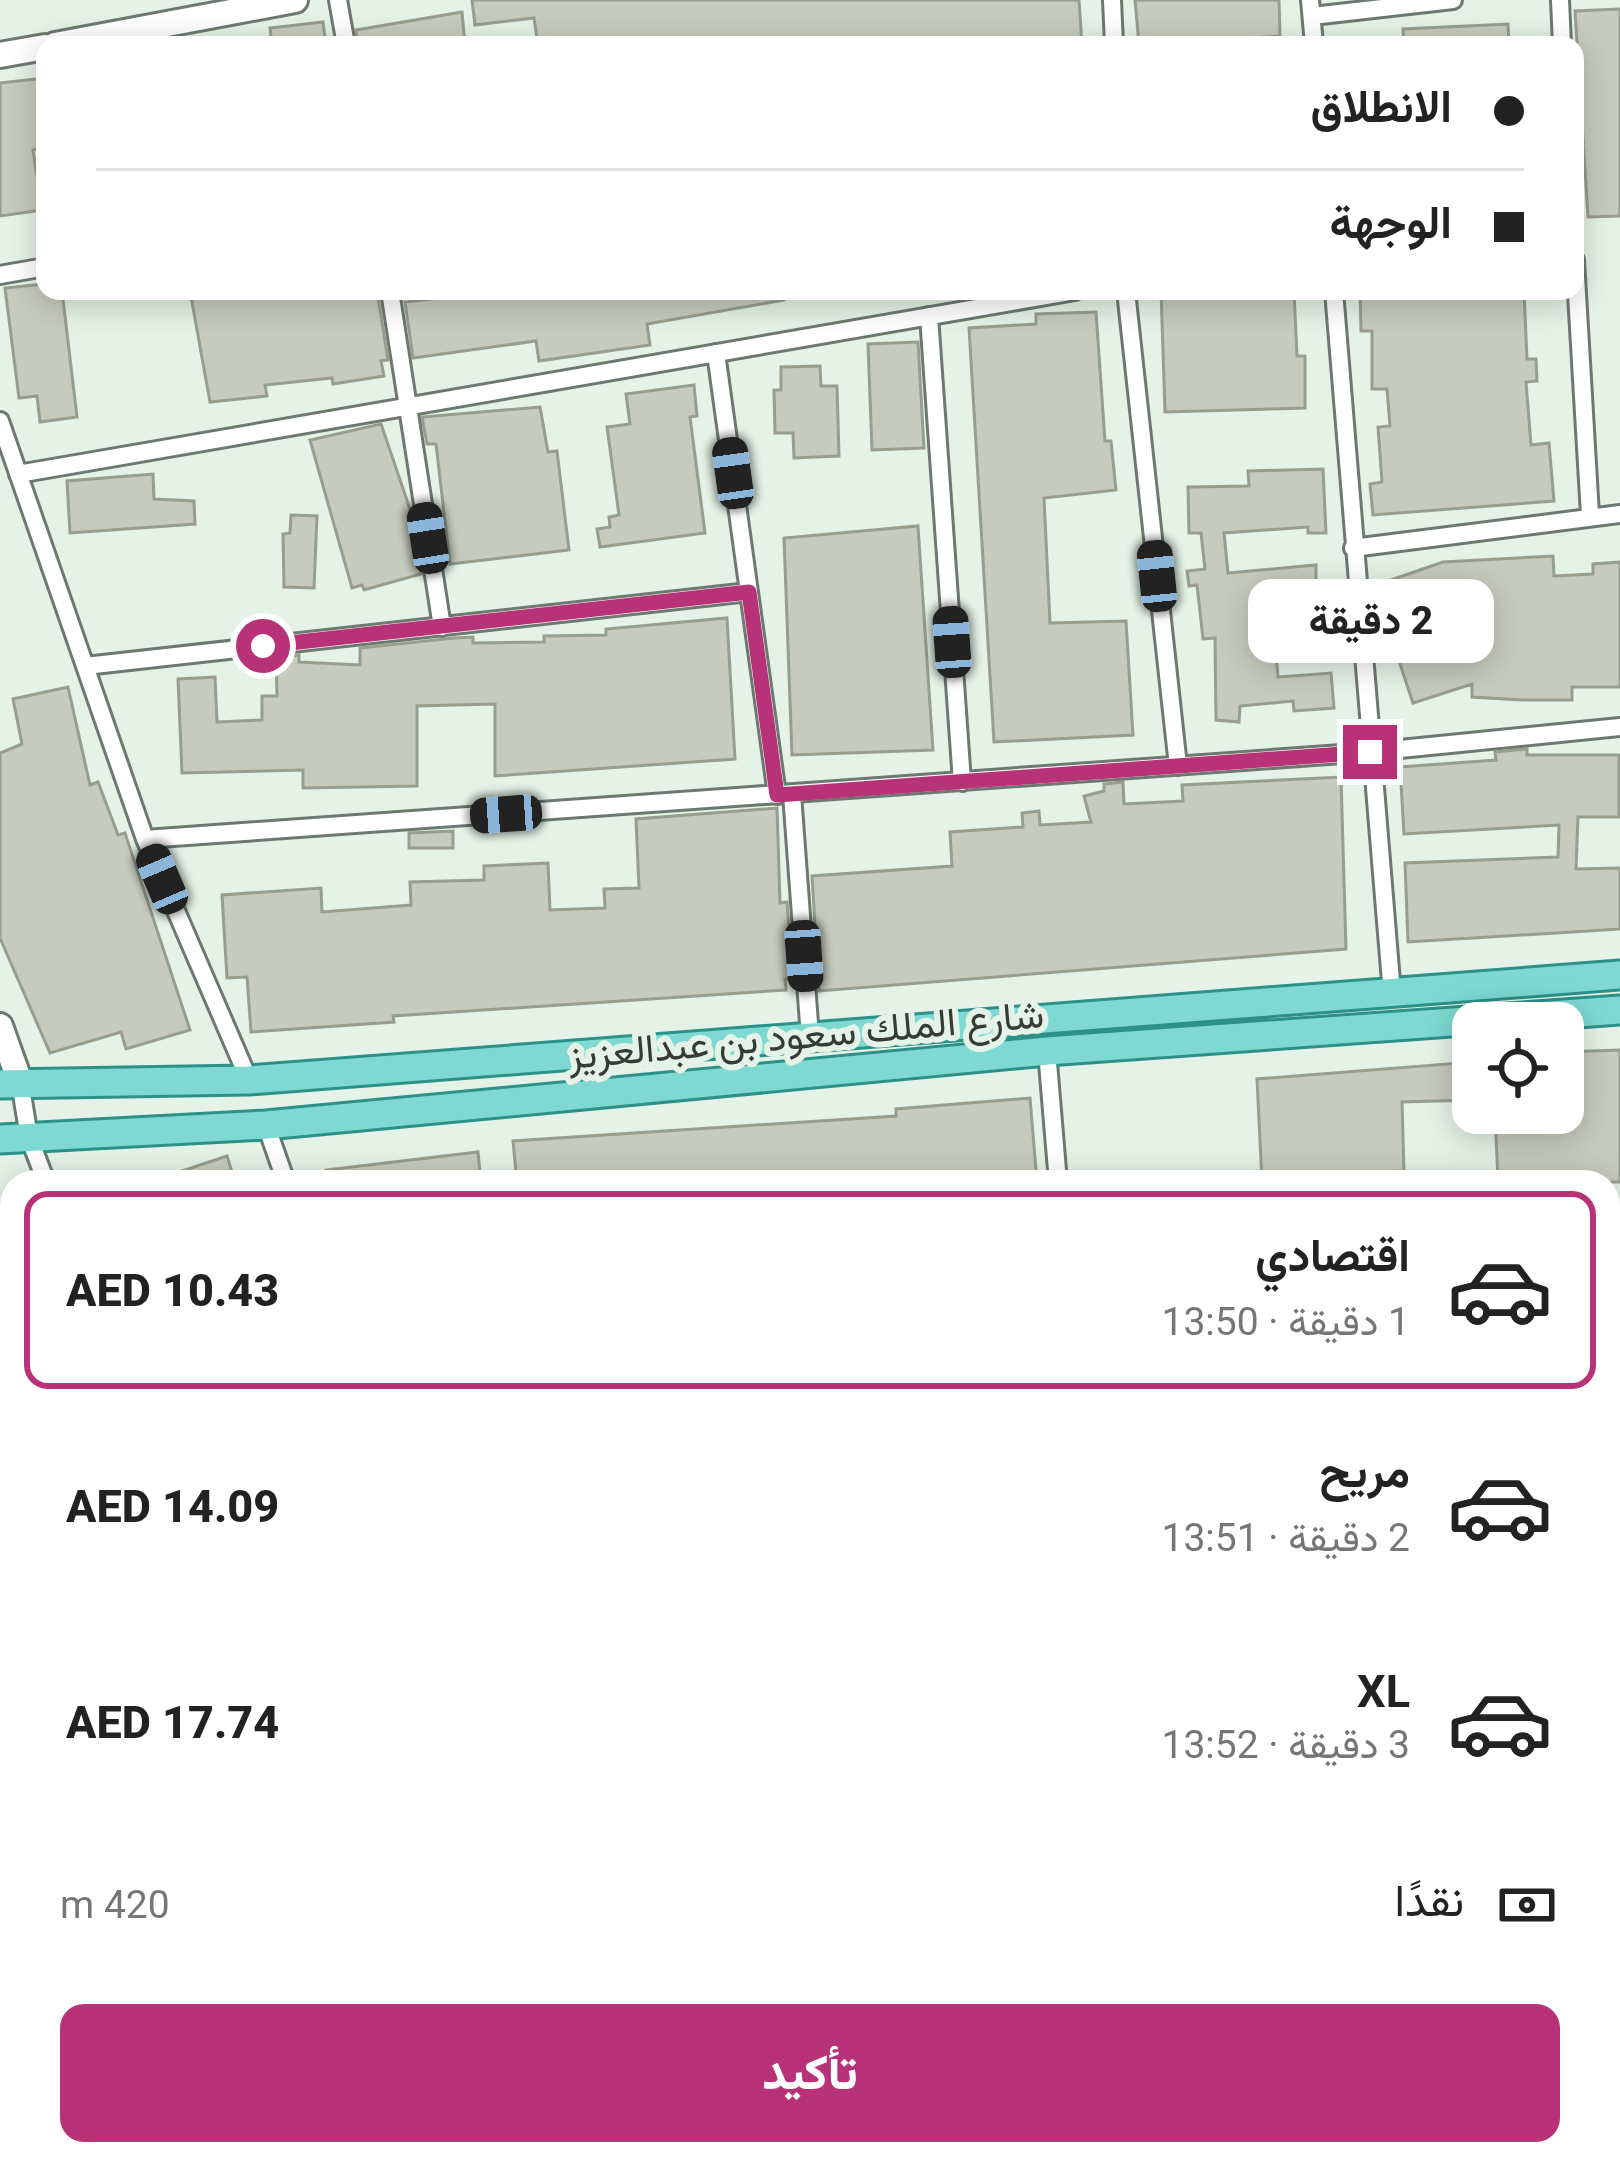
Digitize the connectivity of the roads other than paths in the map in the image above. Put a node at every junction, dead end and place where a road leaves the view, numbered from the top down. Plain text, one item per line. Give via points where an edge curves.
1 (295, 0) edge
2 (338, 0) edge
3 (1112, 0) edge
4 (1453, 0) edge
5 (1560, 0) edge
6 (1311, 8) edge
7 (103, 36) edge
8 (344, 36) edge
9 (1114, 36) edge
10 (1562, 36) edge
11 (36, 49) edge
12 (0, 55) edge
13 (36, 269) edge
14 (0, 275) edge
15 (391, 300) edge
16 (1022, 300) edge
17 (1127, 300) edge
18 (1335, 300) edge
19 (1577, 300) edge
20 (928, 316) junction
21 (716, 353) junction
22 (408, 406) junction
23 (0, 421) edge
24 (18, 474) junction
25 (1620, 514) edge
26 (1590, 515) junction
27 (1353, 548) junction
28 (749, 592) junction
29 (442, 627) junction
30 (85, 666) junction
31 (1620, 727) edge
32 (1370, 752) junction
33 (1178, 766) junction
34 (962, 782) junction
35 (784, 794) junction
36 (145, 839) junction
37 (1620, 975) edge
38 (1392, 994) junction
39 (1620, 1010) edge
40 (0, 1026) edge
41 (810, 1037) junction
42 (1047, 1051) junction
43 (249, 1080) junction
44 (10, 1083) edge
45 (266, 1125) junction
46 (29, 1136) junction
47 (0, 1139) edge
48 (42, 1170) edge
49 (282, 1170) edge
50 (1057, 1170) edge

1 - 7 street
2 - 8 street
3 - 9 street
4 - 6 street
5 - 10 street
11 - 12 street
13 - 14 street
15 - 22 street
16 - 20 street
17 - 33 street
18 - 27 street
19 - 26 street
20 - 21 street
20 - 34 street
21 - 22 street
21 - 28 street
22 - 24 street
22 - 29 street
23 - 24 street
24 - 30 street
25 - 26 street
26 - 27 street
27 - 32 street
28 - 29 street
28 - 35 street
29 - 30 street
30 - 36 street
31 - 32 street
32 - 33 street
32 - 38 street
33 - 34 street
34 - 35 street
35 - 36 street
35 - 41 street
36 - 43 street
37 - 38 main road, شارع الملك سعود بن عبدالعزيز
38 - 41 main road, شارع الملك سعود بن عبدالعزيز
39 - 42 main road, شارع الملك سعود بن عبدالعزيز
40 - 44 street
41 - 43 main road, شارع الملك سعود بن عبدالعزيز
42 - 45 main road, شارع الملك سعود بن عبدالعزيز
42 - 50 street
43 - 44 main road, شارع الملك سعود بن عبدالعزيز
44 - 46 street
45 - 46 main road, شارع الملك سعود بن عبدالعزيز
45 - 49 street
46 - 47 main road, شارع الملك سعود بن عبدالعزيز
46 - 48 street

